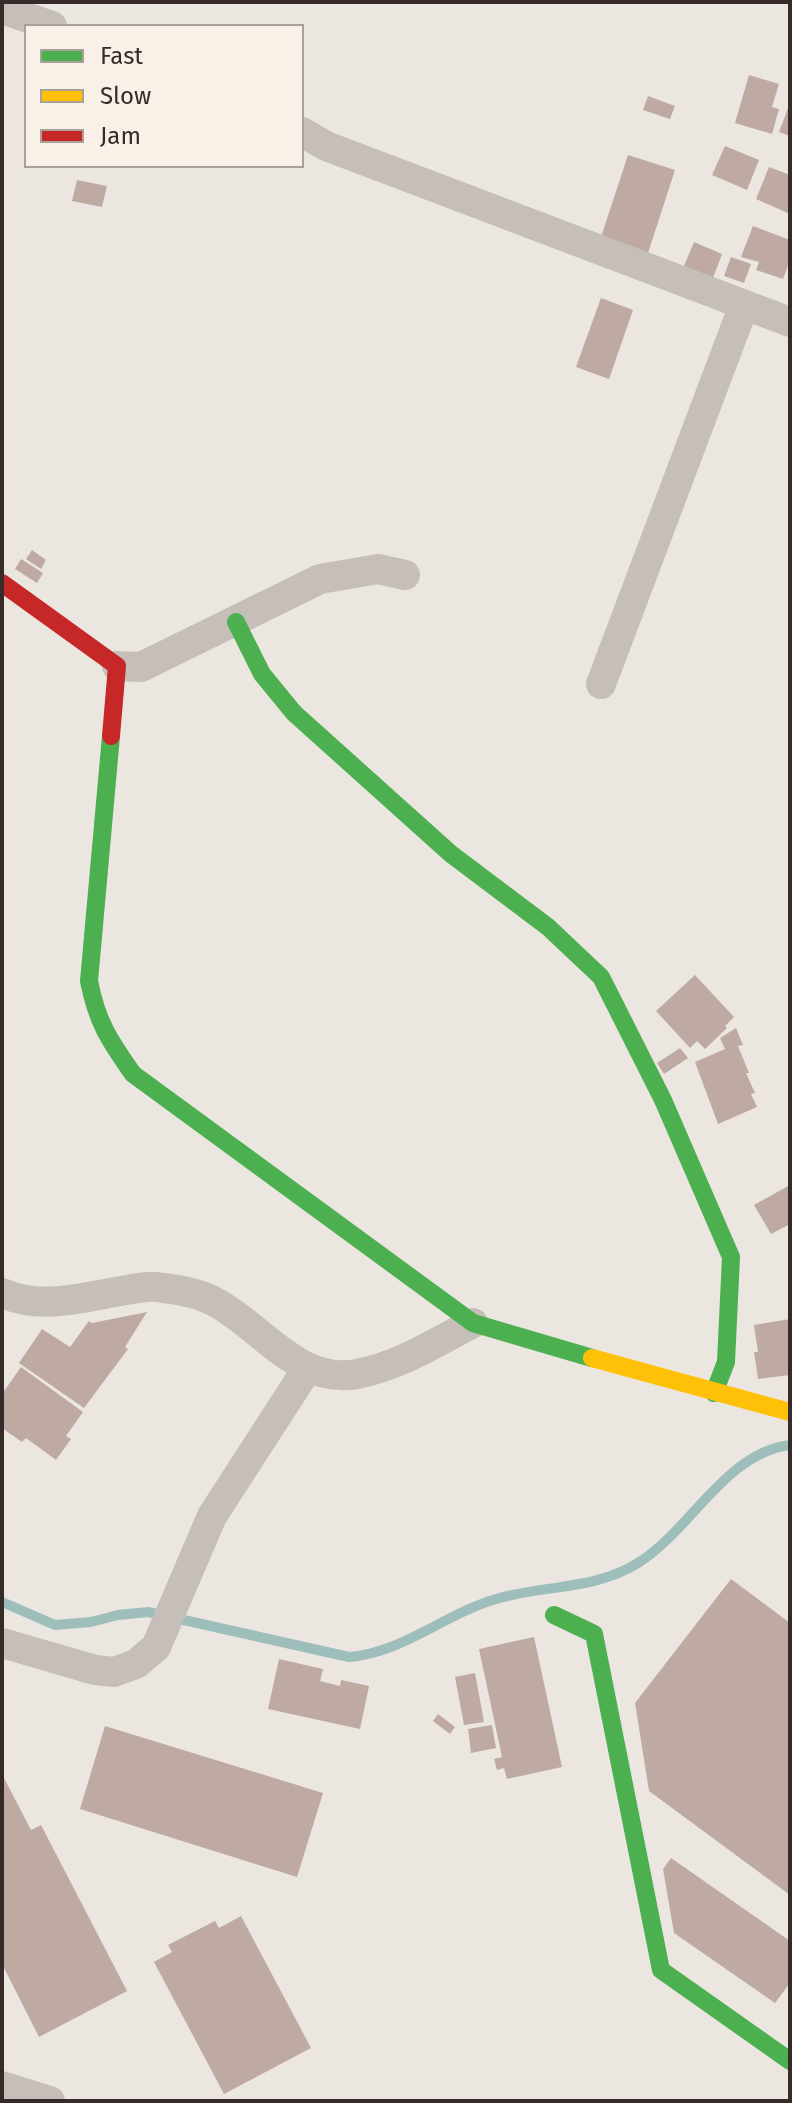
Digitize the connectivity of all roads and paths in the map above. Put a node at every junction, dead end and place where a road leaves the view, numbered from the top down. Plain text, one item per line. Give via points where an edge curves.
1 (2, 9) edge
2 (46, 24) edge
3 (304, 133) edge
4 (744, 305) junction
5 (790, 322) edge
6 (405, 575) dead end
7 (2, 583) edge
8 (236, 622) junction
9 (117, 666) junction
10 (601, 684) dead end
11 (2, 1293) edge
12 (473, 1323) junction
13 (307, 1369) junction
14 (714, 1393) junction
15 (790, 1412) edge
16 (554, 1615) dead end
17 (2, 1643) edge
18 (790, 2061) edge
19 (2, 2086) edge
20 (50, 2101) edge

1 - 2 street
3 - 4 street
4 - 5 street
4 - 10 street
6 - 8 street via 378,569 320,579
7 - 9 street
8 - 9 street via 141,667
8 - 14 street via 262,674 294,713 451,854 548,927 601,977 663,1100 731,1257 726,1362
9 - 12 street via 89,981 101,1024 133,1074 151,1089
11 - 13 street via 44,1304 150,1286 191,1292 216,1302
12 - 13 street via 397,1363 353,1375
12 - 14 street
13 - 17 street via 212,1516 156,1647 136,1664 114,1672
14 - 15 street
16 - 18 street via 594,1634 661,1970
19 - 20 street

